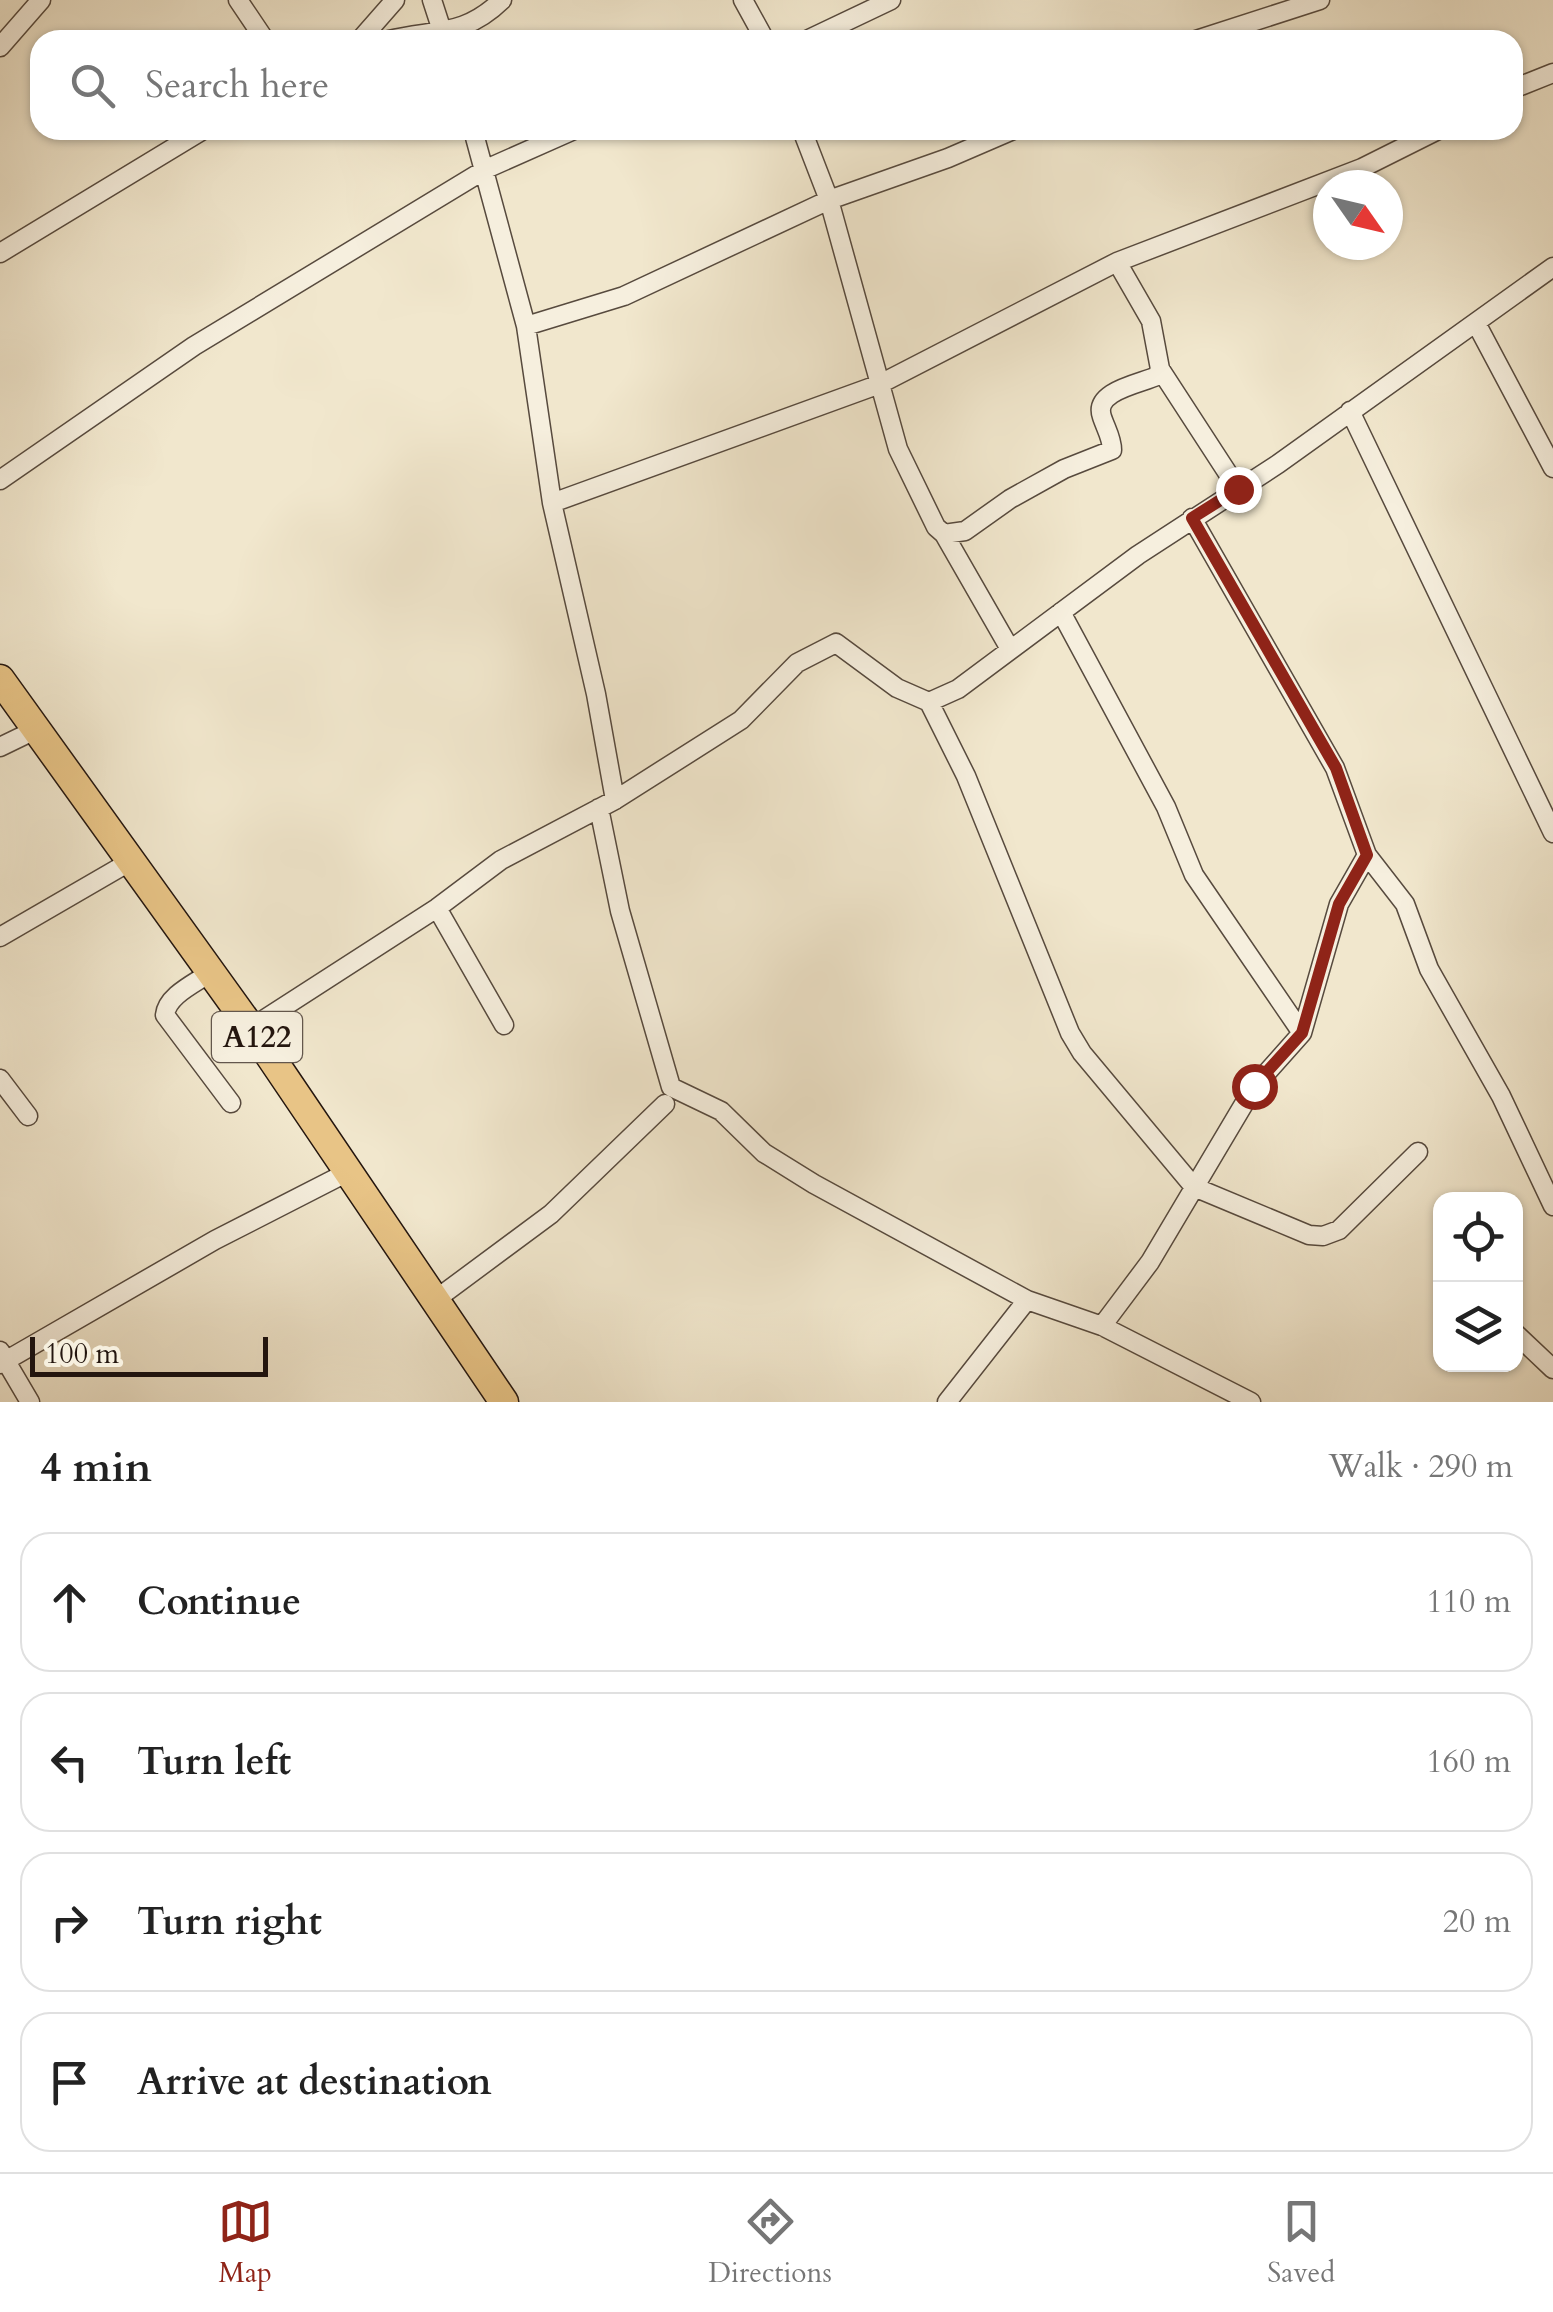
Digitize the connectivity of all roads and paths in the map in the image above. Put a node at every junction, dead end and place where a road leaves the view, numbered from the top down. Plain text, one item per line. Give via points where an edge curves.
1 (42, 0) edge
2 (238, 0) edge
3 (395, 0) edge
4 (432, 0) edge
5 (502, 0) edge
6 (742, 0) edge
7 (891, 0) edge
8 (1320, 0) edge
9 (258, 30) edge
10 (369, 30) edge
11 (442, 30) edge
12 (457, 30) edge
13 (760, 30) edge
14 (828, 30) edge
15 (1227, 30) edge
16 (0, 47) edge
17 (1553, 73) edge
18 (1523, 85) edge
19 (186, 140) edge
20 (476, 140) edge
21 (552, 140) edge
22 (806, 140) edge
23 (990, 140) edge
24 (1418, 140) edge
25 (486, 170) junction
26 (828, 200) junction
27 (0, 253) edge
28 (1117, 262) junction
29 (1553, 267) edge
30 (1476, 323) junction
31 (526, 326) junction
32 (1160, 369) junction
33 (880, 384) junction
34 (1350, 411) junction
35 (1553, 468) edge
36 (0, 480) edge
37 (1238, 489) junction
38 (552, 503) junction
39 (1192, 518) junction
40 (944, 534) junction
41 (1061, 612) junction
42 (1010, 649) junction
43 (0, 679) edge
44 (929, 702) junction
45 (35, 730) junction
46 (0, 747) edge
47 (607, 804) junction
48 (1553, 833) edge
49 (1367, 855) junction
50 (131, 861) junction
51 (438, 908) junction
52 (0, 936) edge
53 (211, 972) junction
54 (504, 1025) dead end
55 (251, 1028) junction
56 (1302, 1033) junction
57 (0, 1079) edge
58 (231, 1102) dead end
59 (665, 1104) dead end
60 (28, 1116) dead end
61 (1418, 1152) dead end
62 (348, 1172) junction
63 (1194, 1187) junction
64 (1553, 1206) edge
65 (434, 1300) junction
66 (1026, 1300) junction
67 (1102, 1326) junction
68 (1523, 1341) edge
69 (2, 1358) edge
70 (1553, 1370) edge
71 (30, 1402) edge
72 (504, 1402) edge
73 (947, 1402) edge
74 (1251, 1402) edge

1 - 16 street
2 - 9 street
3 - 10 street
4 - 11 street
5 - 12 street
6 - 13 street
7 - 14 street
8 - 15 street
17 - 18 street
19 - 27 street
20 - 25 street
21 - 25 street
22 - 26 street
23 - 26 street
24 - 28 street
25 - 31 street
25 - 36 street via 194,346
26 - 31 street via 624,296
26 - 33 street
28 - 32 street via 1151,321
28 - 33 street
29 - 30 street
30 - 34 street
30 - 35 street
31 - 38 street
32 - 37 street
32 - 40 street via 1101,402 1113,443 1108,454 1064,469 965,531
33 - 38 street
33 - 40 street via 898,449
34 - 37 street
34 - 48 street
37 - 39 street
38 - 47 street via 596,694
39 - 41 street
39 - 49 street via 1336,768
40 - 42 street
41 - 42 street
41 - 56 street via 1166,807 1194,876
42 - 44 street via 958,689
43 - 45 highway, A122
44 - 47 street via 897,688 836,642 796,663 741,720
44 - 63 street via 966,776 1070,1034
45 - 46 street
45 - 50 highway, A122
47 - 51 street via 501,860
47 - 66 street via 620,911 670,1088 720,1111 764,1154 797,1174
49 - 56 street via 1339,904
49 - 64 street via 1405,904 1429,970
50 - 52 street
50 - 53 highway, A122
51 - 54 street
51 - 55 street
53 - 55 highway, A122
53 - 58 street via 173,998 165,1015
55 - 62 highway, A122
56 - 63 street via 1254,1086
57 - 60 street
59 - 65 street via 551,1214
61 - 63 street via 1339,1230 1323,1236
62 - 65 highway, A122
62 - 69 street
63 - 67 street
65 - 72 highway, A122
66 - 67 street
66 - 73 street
67 - 74 street
68 - 70 street
69 - 71 street

